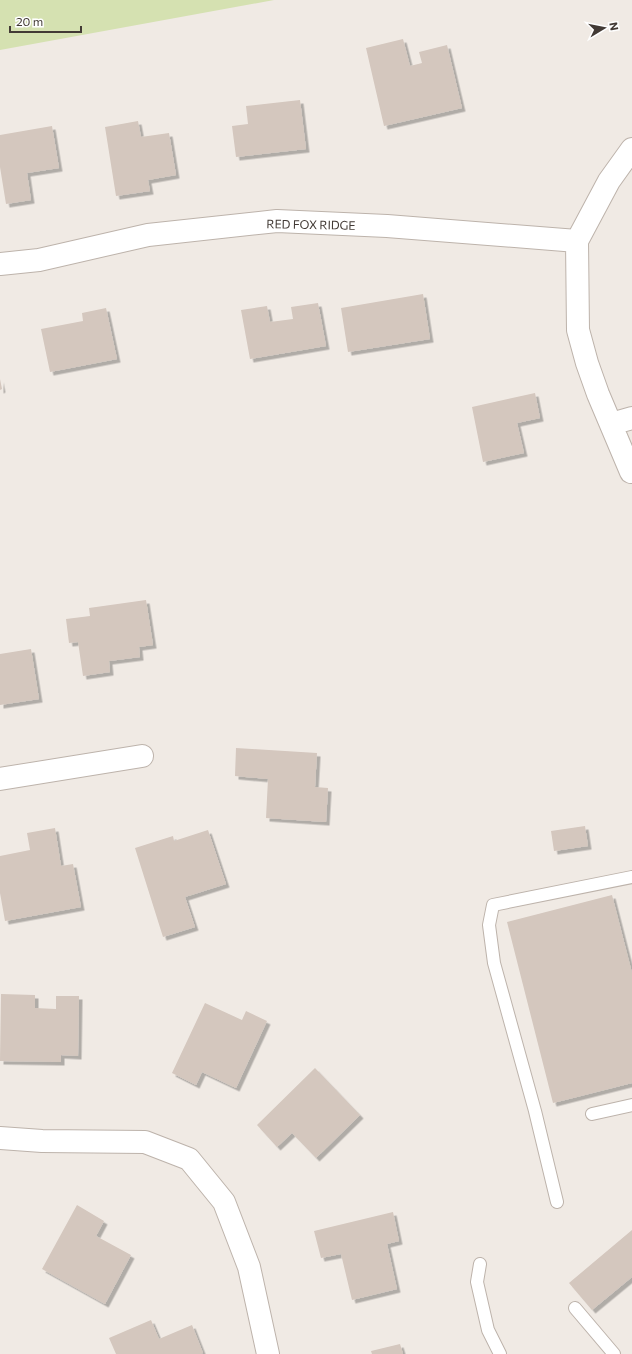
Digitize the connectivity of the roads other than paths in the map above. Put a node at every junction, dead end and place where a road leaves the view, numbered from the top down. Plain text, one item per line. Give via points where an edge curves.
1 (632, 149) edge
2 (577, 241) junction
3 (0, 264) edge
4 (632, 418) edge
5 (611, 424) junction
6 (631, 472) edge
7 (142, 756) dead end
8 (0, 779) edge
9 (632, 877) edge
10 (632, 1105) edge
11 (592, 1114) dead end
12 (0, 1138) edge
13 (557, 1202) dead end
14 (480, 1264) dead end
15 (575, 1308) dead end
16 (268, 1354) edge
17 (500, 1354) edge
18 (614, 1354) edge

1 - 2 street via 609,181
2 - 3 street, RED FOX RIDGE via 387,226 277,221 148,235 39,260
2 - 5 street via 578,330 587,363
4 - 5 street
5 - 6 street
7 - 8 street
9 - 13 lane via 493,905 489,924 494,963
10 - 11 lane
12 - 16 street via 42,1142 145,1142 189,1159 224,1202 249,1267
14 - 17 lane via 477,1282 480,1296 488,1330
15 - 18 lane

